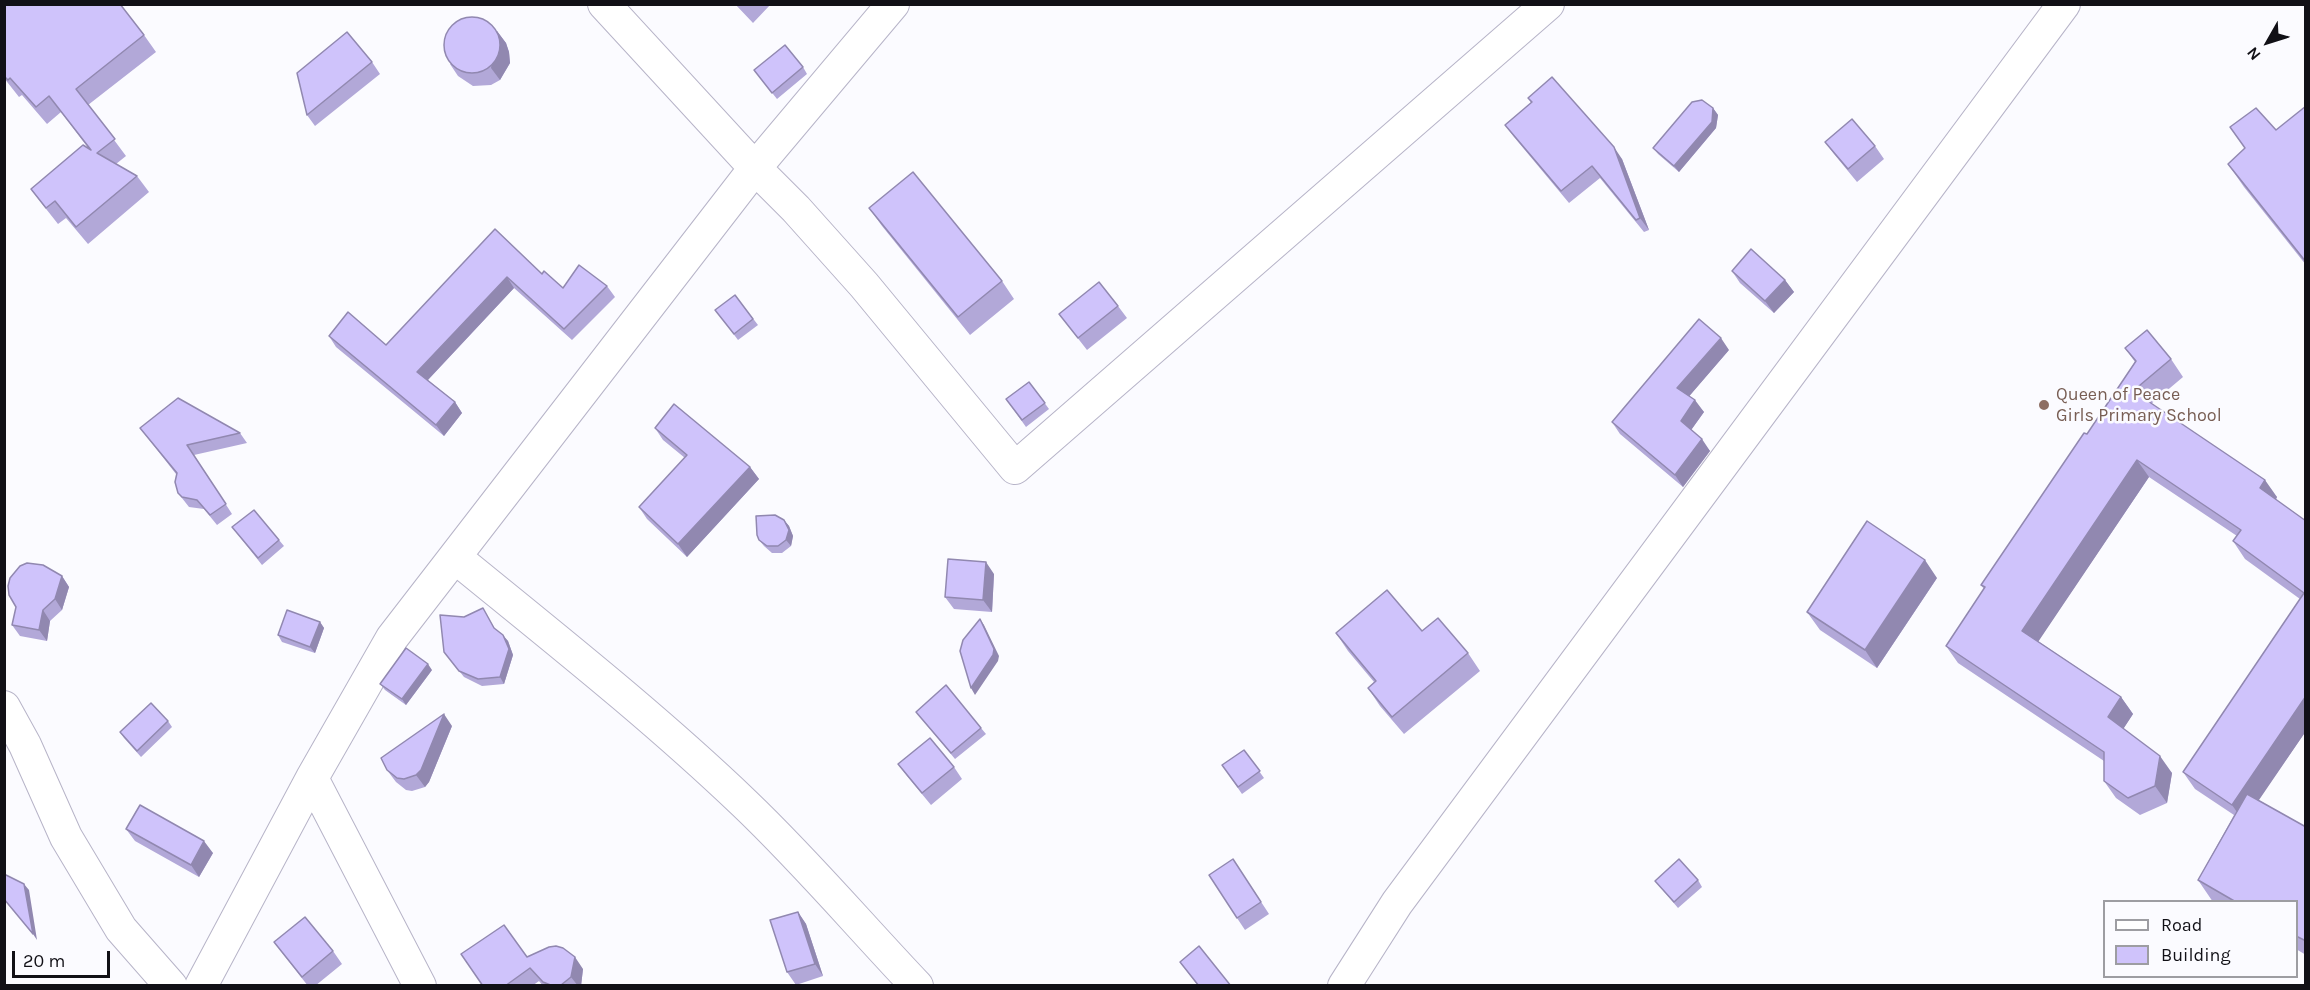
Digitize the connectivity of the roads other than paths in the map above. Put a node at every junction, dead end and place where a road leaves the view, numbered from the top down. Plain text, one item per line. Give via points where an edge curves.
1 (604, 4) edge
2 (893, 4) edge
3 (1548, 4) edge
4 (2064, 4) edge
5 (755, 168) junction
6 (456, 558) junction
7 (4, 707) edge
8 (312, 778) junction
9 (171, 986) edge
10 (201, 986) edge
11 (420, 986) edge
12 (917, 986) edge
13 (1344, 986) edge

1 - 5 street
2 - 5 street
3 - 5 street via 1015,468 864,285
4 - 13 street via 1397,903
5 - 6 street
6 - 8 street via 392,638
6 - 12 street via 598,674 744,803
7 - 9 street via 84,868 121,929
8 - 10 street
8 - 11 street

